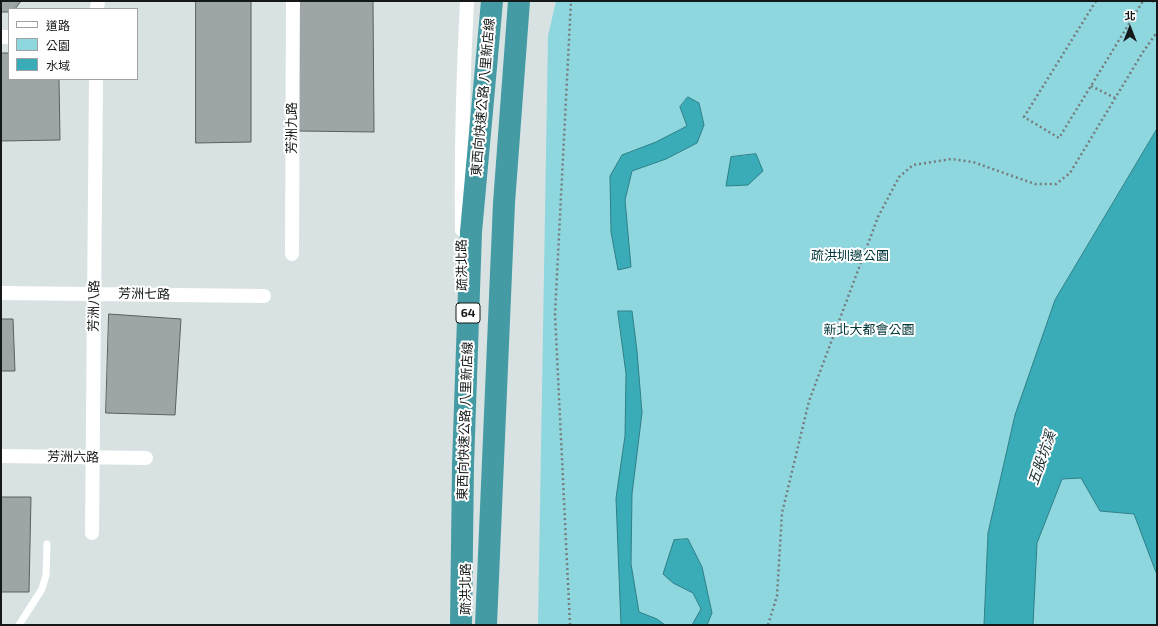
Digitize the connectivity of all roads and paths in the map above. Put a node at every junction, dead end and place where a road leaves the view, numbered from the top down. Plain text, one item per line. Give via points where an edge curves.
1 (293, 1) edge
2 (467, 1) edge
3 (492, 1) edge
4 (519, 1) edge
5 (571, 1) edge
6 (1096, 1) edge
7 (1143, 1) edge
8 (1152, 1) edge
9 (1157, 4) edge
10 (1157, 32) edge
11 (96, 80) edge
12 (1091, 86) junction
13 (1115, 98) junction
14 (292, 254) dead end
15 (1, 292) edge
16 (94, 293) junction
17 (264, 296) dead end
18 (1, 456) edge
19 (92, 457) junction
20 (146, 458) dead end
21 (92, 533) dead end
22 (47, 544) dead end
23 (19, 625) edge
24 (461, 625) edge
25 (466, 625) edge
26 (486, 625) edge
27 (570, 625) edge
28 (768, 625) edge

1 - 14 street, 芳洲九路
2 - 25 street, 疏洪北路 via 461,166
3 - 24 highway, 東西向快速公路 八里新店線 / 64 via 471,232 463,465
4 - 26 highway, 64 via 504,203
5 - 27 path via 555,314
6 - 12 path via 1024,117 1059,138
7 - 12 path
8 - 9 path
10 - 13 path
11 - 16 street, 芳洲八路
12 - 13 path
13 - 28 path via 1070,173 1056,184 1035,184 973,162 951,159 913,165 899,177 878,217 809,401 782,513 777,596
15 - 16 street, 芳洲七路
16 - 17 street, 芳洲七路
16 - 19 street, 芳洲八路
18 - 19 street, 芳洲六路
19 - 20 street, 芳洲六路
19 - 21 street, 芳洲八路
22 - 23 lane via 46,575 42,589

